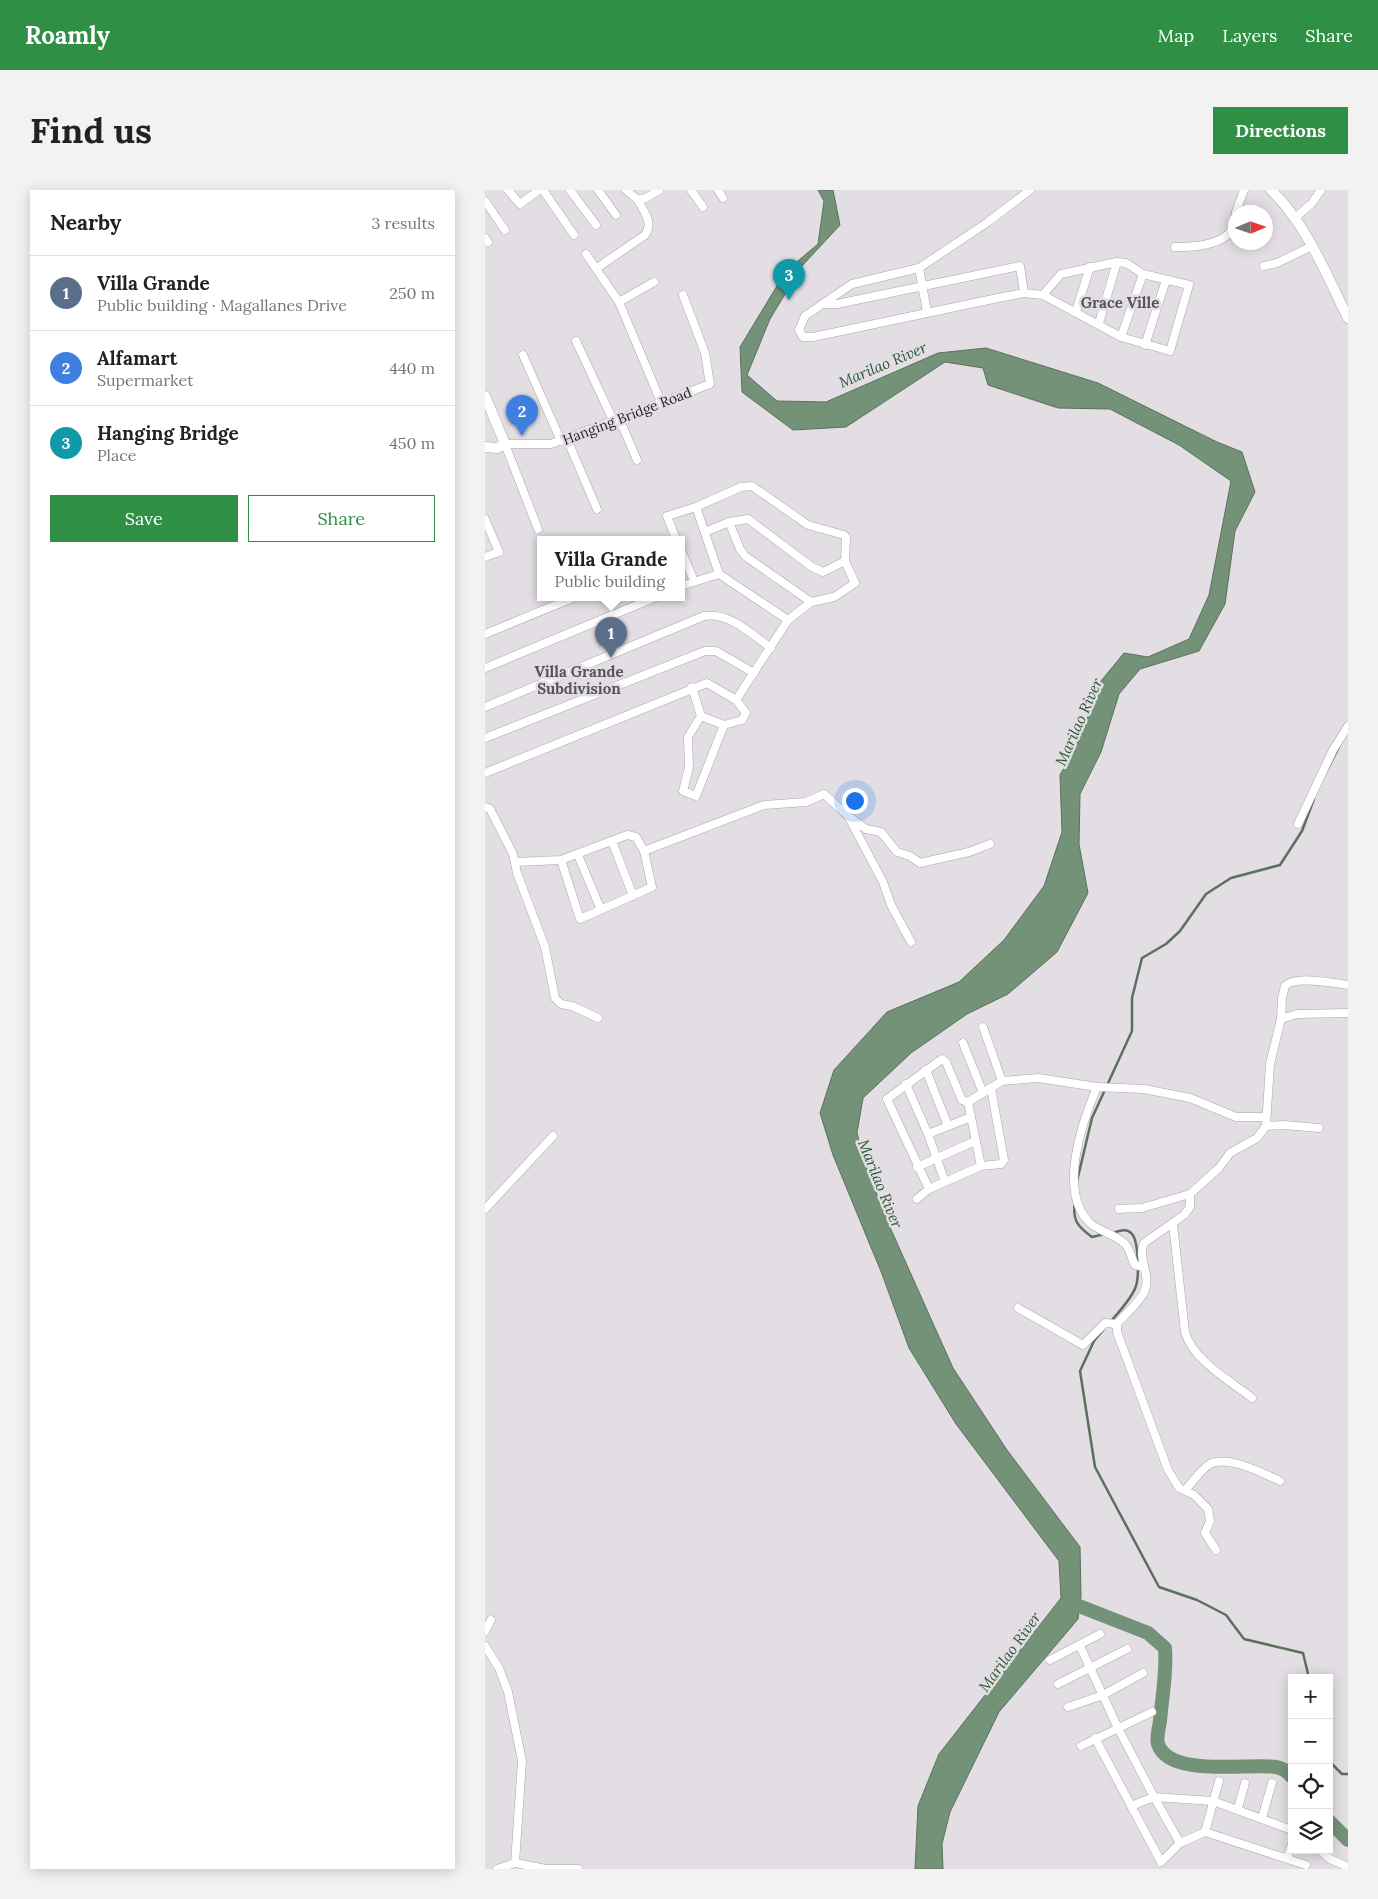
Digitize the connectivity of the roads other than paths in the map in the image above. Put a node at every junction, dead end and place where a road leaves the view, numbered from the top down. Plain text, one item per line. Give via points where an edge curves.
1 (508, 190) edge
2 (541, 190) edge
3 (570, 190) edge
4 (598, 190) edge
5 (626, 190) edge
6 (659, 190) edge
7 (691, 190) edge
8 (718, 190) edge
9 (1029, 190) edge
10 (1244, 190) edge
11 (1271, 190) edge
12 (1321, 190) edge
13 (723, 198) dead end
14 (638, 200) junction
15 (485, 201) edge
16 (1238, 205) edge
17 (703, 207) dead end
18 (616, 215) dead end
19 (1295, 218) junction
20 (596, 225) dead end
21 (505, 230) dead end
22 (1228, 233) edge
23 (574, 235) dead end
24 (1312, 246) junction
25 (1175, 247) dead end
26 (587, 254) dead end
27 (1117, 262) junction
28 (1264, 266) dead end
29 (1090, 267) junction
30 (597, 268) junction
31 (919, 268) junction
32 (1143, 274) junction
33 (1165, 280) junction
34 (654, 282) dead end
35 (922, 286) junction
36 (1024, 293) junction
37 (683, 295) dead end
38 (1043, 295) junction
39 (619, 302) junction
40 (823, 304) junction
41 (1076, 311) junction
42 (927, 312) junction
43 (1348, 318) edge
44 (1099, 324) junction
45 (1121, 337) junction
46 (576, 341) dead end
47 (1145, 345) junction
48 (523, 355) dead end
49 (485, 396) edge
50 (661, 402) junction
51 (616, 419) junction
52 (564, 440) junction
53 (505, 444) junction
54 (485, 447) edge
55 (637, 460) dead end
56 (696, 507) junction
57 (597, 510) dead end
58 (485, 519) edge
59 (729, 522) junction
60 (537, 529) dead end
61 (705, 532) junction
62 (676, 536) edge
63 (485, 557) edge
64 (845, 561) junction
65 (685, 562) edge
66 (719, 574) junction
67 (694, 581) junction
68 (685, 584) edge
69 (565, 601) edge
70 (646, 601) edge
71 (811, 602) junction
72 (788, 620) junction
73 (485, 634) edge
74 (771, 648) junction
75 (485, 668) edge
76 (754, 673) junction
77 (692, 687) junction
78 (736, 700) junction
79 (485, 707) edge
80 (701, 716) junction
81 (724, 724) junction
82 (1348, 726) edge
83 (485, 738) edge
84 (689, 767) junction
85 (485, 773) edge
86 (703, 774) junction
87 (485, 807) edge
88 (848, 816) junction
89 (1298, 824) dead end
90 (612, 841) junction
91 (990, 844) dead end
92 (644, 852) junction
93 (578, 855) junction
94 (561, 860) junction
95 (515, 862) junction
96 (633, 896) junction
97 (601, 910) junction
98 (911, 942) dead end
99 (1348, 985) edge
100 (1348, 1013) edge
101 (598, 1018) dead end
102 (1281, 1019) junction
103 (983, 1027) dead end
104 (963, 1043) dead end
105 (926, 1070) junction
106 (1002, 1081) junction
107 (906, 1084) junction
108 (1102, 1087) junction
109 (991, 1088) junction
110 (983, 1093) junction
111 (968, 1102) junction
112 (971, 1117) junction
113 (1265, 1117) junction
114 (949, 1126) junction
115 (1266, 1126) junction
116 (1319, 1128) dead end
117 (928, 1134) junction
118 (553, 1136) dead end
119 (975, 1141) junction
120 (937, 1159) junction
121 (981, 1166) junction
122 (917, 1167) junction
123 (945, 1182) junction
124 (929, 1189) junction
125 (1190, 1194) junction
126 (917, 1199) dead end
127 (485, 1209) edge
128 (1119, 1209) dead end
129 (1173, 1224) junction
130 (1144, 1267) junction
131 (1018, 1308) dead end
132 (1117, 1324) junction
133 (1251, 1398) dead end
134 (1280, 1481) dead end
135 (1186, 1489) junction
136 (1216, 1550) dead end
137 (491, 1620) dead end
138 (485, 1631) edge
139 (1100, 1634) dead end
140 (485, 1646) edge
141 (1079, 1646) junction
142 (1127, 1649) dead end
143 (1051, 1660) dead end
144 (1091, 1669) junction
145 (1143, 1673) dead end
146 (1059, 1684) dead end
147 (1103, 1695) junction
148 (1069, 1708) dead end
149 (1152, 1712) dead end
150 (1118, 1728) junction
151 (1095, 1738) junction
152 (1081, 1746) dead end
153 (1219, 1781) dead end
154 (1245, 1783) dead end
155 (1272, 1783) dead end
156 (1154, 1796) junction
157 (1213, 1801) junction
158 (1131, 1806) junction
159 (1238, 1808) junction
160 (1262, 1818) junction
161 (1288, 1828) edge
162 (1205, 1832) junction
163 (1180, 1843) junction
164 (1288, 1854) edge
165 (1324, 1854) edge
166 (1287, 1858) junction
167 (515, 1863) junction
168 (1306, 1866) dead end
169 (1348, 1867) edge
170 (497, 1869) edge
171 (547, 1869) edge
172 (578, 1869) edge

1 - 2 street via 520,204
2 - 23 street
3 - 20 street
4 - 18 street
5 - 14 street
6 - 14 street
7 - 17 street
8 - 13 street
9 - 31 street
10 - 16 street
11 - 19 main road
12 - 19 street
14 - 30 street via 649,221 649,229
15 - 21 street
19 - 24 main road
22 - 25 street via 1205,244
24 - 28 street
24 - 43 main road
26 - 30 street
27 - 29 street
27 - 32 street via 1126,263
27 - 44 street
29 - 38 street via 1061,274
29 - 41 street
30 - 39 street
31 - 35 street
31 - 40 street via 852,284
32 - 33 street
32 - 45 street
33 - 47 street
33 - 47 street via 1189,285 1170,352
34 - 39 street
35 - 36 street via 1020,266
35 - 40 street via 837,304
35 - 42 street
36 - 38 street
36 - 42 street
37 - 50 street, Hanging Bridge Road via 705,353 710,384
38 - 41 street
39 - 50 street
40 - 42 street via 805,316 799,330 803,337
41 - 44 street
44 - 45 street
45 - 47 street
46 - 51 street
48 - 52 street
49 - 53 main road
50 - 51 street, Hanging Bridge Road
51 - 52 street, Hanging Bridge Road
51 - 55 street
52 - 53 street, Hanging Bridge Road via 542,446
52 - 57 street
53 - 54 main road, Hanging Bridge Road via 497,448
53 - 60 street
56 - 61 street
56 - 62 street via 667,516
56 - 64 street via 741,487 752,486 808,526 844,535
58 - 63 street via 499,552
59 - 61 street
59 - 64 street via 741,519 753,522 823,572
59 - 71 street via 745,556
61 - 66 street
64 - 71 street via 855,579 853,586 835,597
65 - 67 street
66 - 67 street
66 - 72 street
67 - 68 street
69 - 73 street
70 - 75 street
71 - 72 street
72 - 74 street
74 - 76 street
74 - 79 street via 726,617 713,614
76 - 78 street
76 - 83 street via 716,651 705,650
77 - 78 street via 707,683
77 - 80 street
77 - 85 street
78 - 81 street via 744,708 745,716 742,720
80 - 81 street
80 - 84 street via 688,737
81 - 86 street
82 - 89 street
84 - 86 street
84 - 86 street via 683,791 696,796
87 - 95 street via 490,809
88 - 91 street via 866,829 881,832 897,852 920,863
88 - 92 street via 825,794 806,802 764,805
88 - 98 street
90 - 92 street via 632,835
90 - 93 street
90 - 96 street
92 - 96 street via 652,887
93 - 94 street
93 - 97 street
94 - 95 street
94 - 97 street via 579,919
95 - 101 street via 545,947 555,998 561,1004
96 - 97 street
99 - 102 street via 1311,981 1287,983
100 - 102 street via 1297,1014
102 - 113 street via 1271,1064
103 - 106 street
104 - 110 street
105 - 107 street
105 - 111 street via 939,1060 945,1060 961,1100
105 - 114 street
106 - 108 street via 1038,1078
106 - 109 street
107 - 117 street
107 - 122 street via 887,1099
108 - 113 street via 1144,1089 1190,1098 1236,1117
108 - 130 street via 1088,1108 1076,1159 1075,1199 1090,1224 1121,1240 1135,1265
109 - 110 street
109 - 121 street via 1004,1162
110 - 111 street
111 - 112 street
112 - 114 street
112 - 119 street
113 - 115 street
114 - 117 street
115 - 116 street
115 - 125 street via 1257,1138 1230,1153 1219,1168
117 - 120 street
118 - 127 street
119 - 120 street
119 - 121 street
120 - 122 street
120 - 123 street
121 - 123 street
122 - 124 street
123 - 124 street
124 - 126 street
125 - 128 street via 1142,1208
125 - 129 street via 1190,1207
129 - 130 street via 1144,1243
129 - 133 street via 1188,1342
130 - 132 street via 1145,1290
131 - 132 street via 1083,1345 1105,1323
132 - 135 street via 1117,1332 1168,1470 1179,1488
134 - 135 street via 1237,1464 1215,1463 1207,1466
135 - 136 street via 1208,1509 1210,1520 1205,1533
137 - 138 street
139 - 141 street
140 - 167 street via 499,1668 508,1692 522,1761
141 - 143 street
141 - 144 street
142 - 144 street
144 - 146 street
144 - 147 street
145 - 147 street
147 - 148 street
147 - 150 street
149 - 150 street
150 - 151 street
150 - 156 street
151 - 152 street
151 - 158 street
153 - 157 street
154 - 159 street
155 - 160 street
156 - 157 street
156 - 158 street
156 - 163 street
157 - 159 street
157 - 162 street
158 - 163 street via 1161,1862
159 - 160 street
160 - 161 street
162 - 163 street
162 - 166 street
164 - 166 street
165 - 169 street
166 - 168 street
167 - 170 street
167 - 171 street
171 - 172 street

